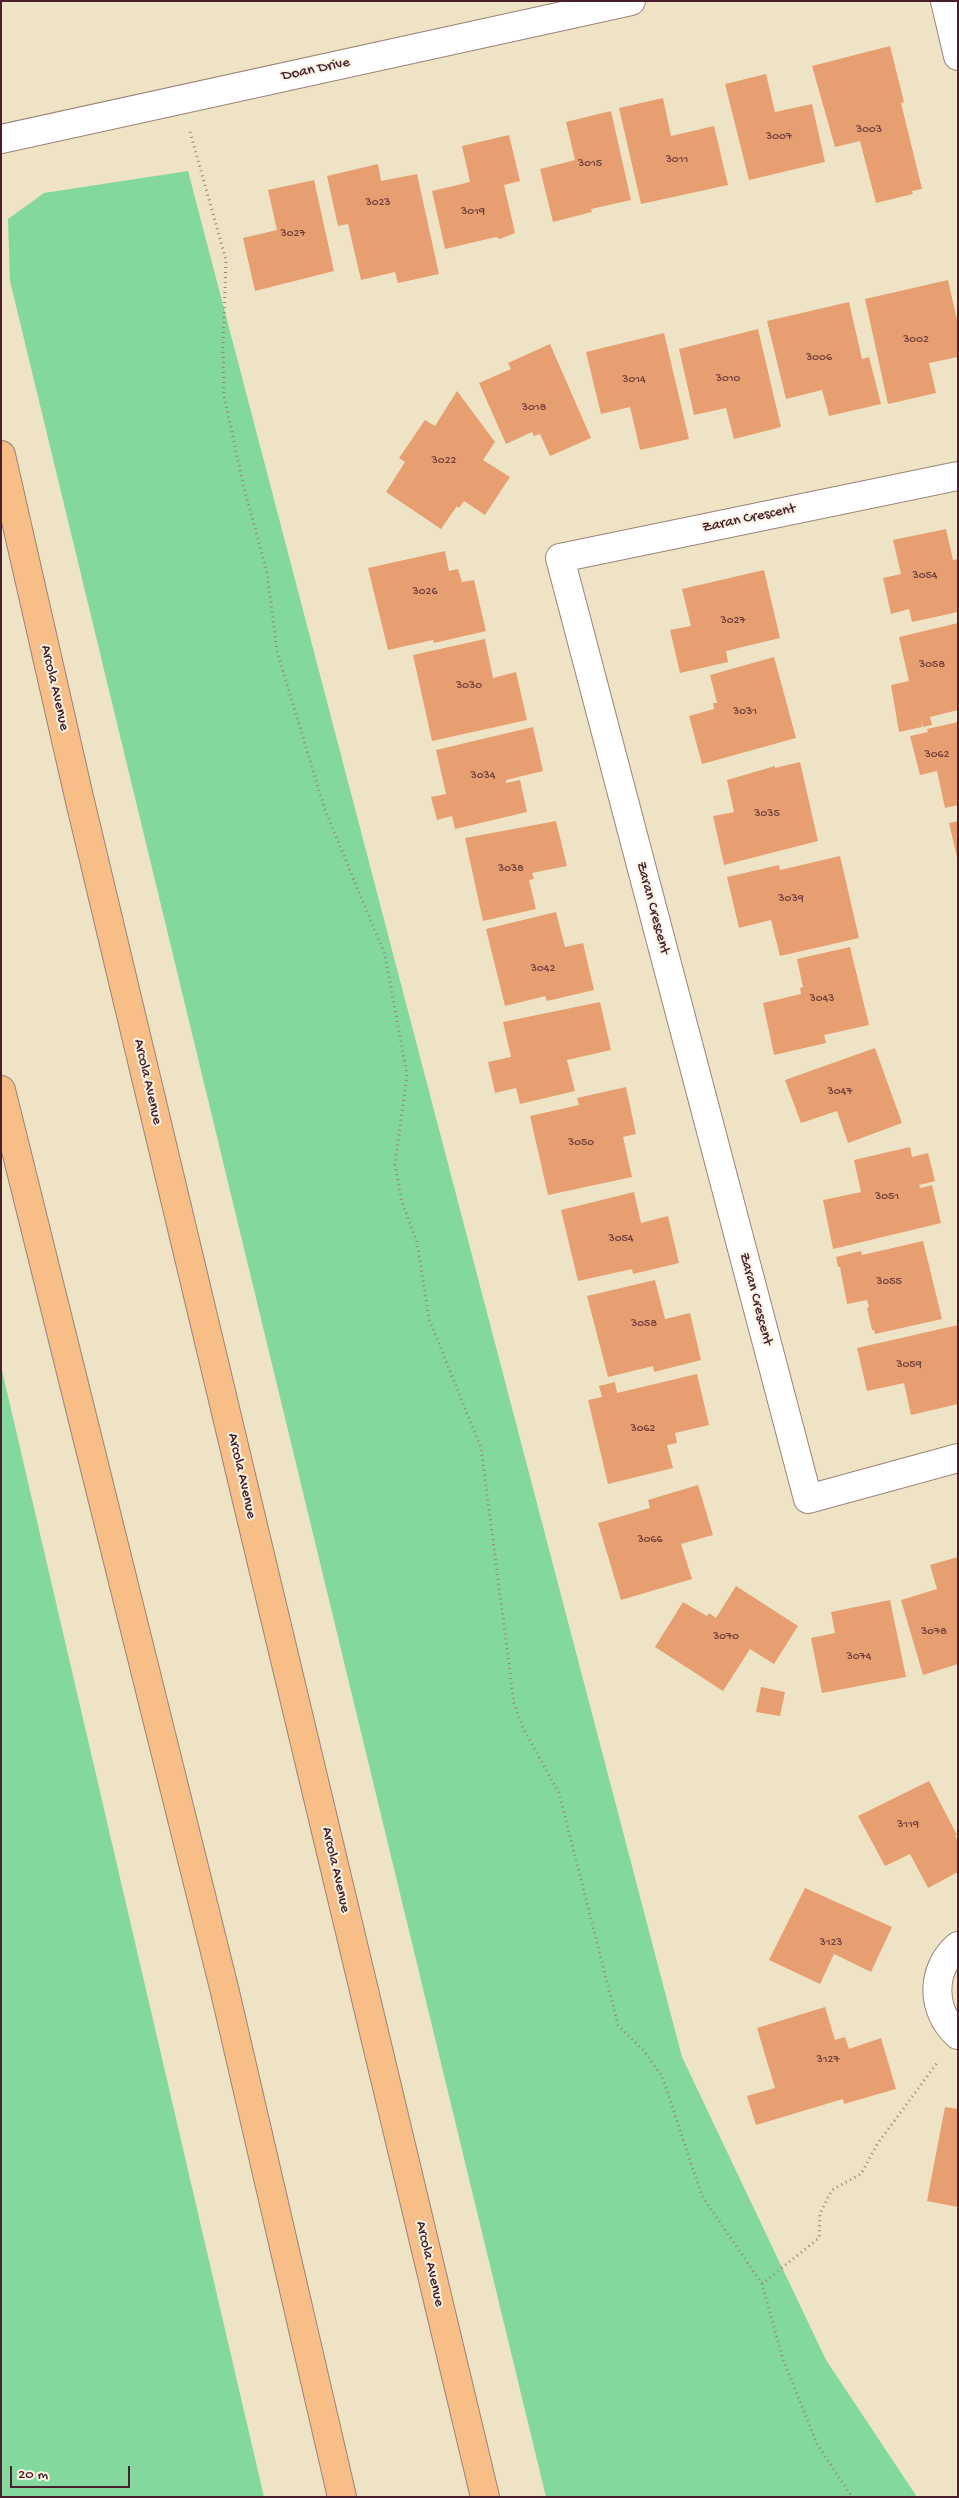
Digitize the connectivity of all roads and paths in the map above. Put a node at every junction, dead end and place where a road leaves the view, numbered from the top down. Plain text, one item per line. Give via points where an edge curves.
1 (631, 1) edge
2 (945, 1) edge
3 (958, 56) edge
4 (183, 100) junction
5 (1, 139) edge
6 (1, 454) edge
7 (958, 476) edge
8 (1, 1090) edge
9 (958, 1458) edge
10 (958, 1946) edge
11 (958, 2035) edge
12 (941, 2060) dead end
13 (762, 2284) junction
14 (342, 2497) edge
15 (485, 2497) edge
16 (852, 2497) edge

1 - 4 street, Doan Drive
2 - 3 street
4 - 5 street, Doan Drive
4 - 13 path via 197,162 226,260 224,396 267,572 277,651 325,810 385,954 407,1074 395,1165 402,1202 417,1242 430,1319 481,1448 514,1703 523,1728 559,1793 618,2025 644,2051 662,2076 702,2196
6 - 15 main road, Arcola Avenue via 81,807
7 - 9 street, Zaran Crescent via 560,558 808,1500
8 - 14 main road via 225,1992
10 - 11 street via 940,1970 936,1990 939,2010 948,2027
12 - 13 path via 878,2142 861,2174 832,2190 820,2213 819,2238
13 - 16 path via 783,2358 817,2444

